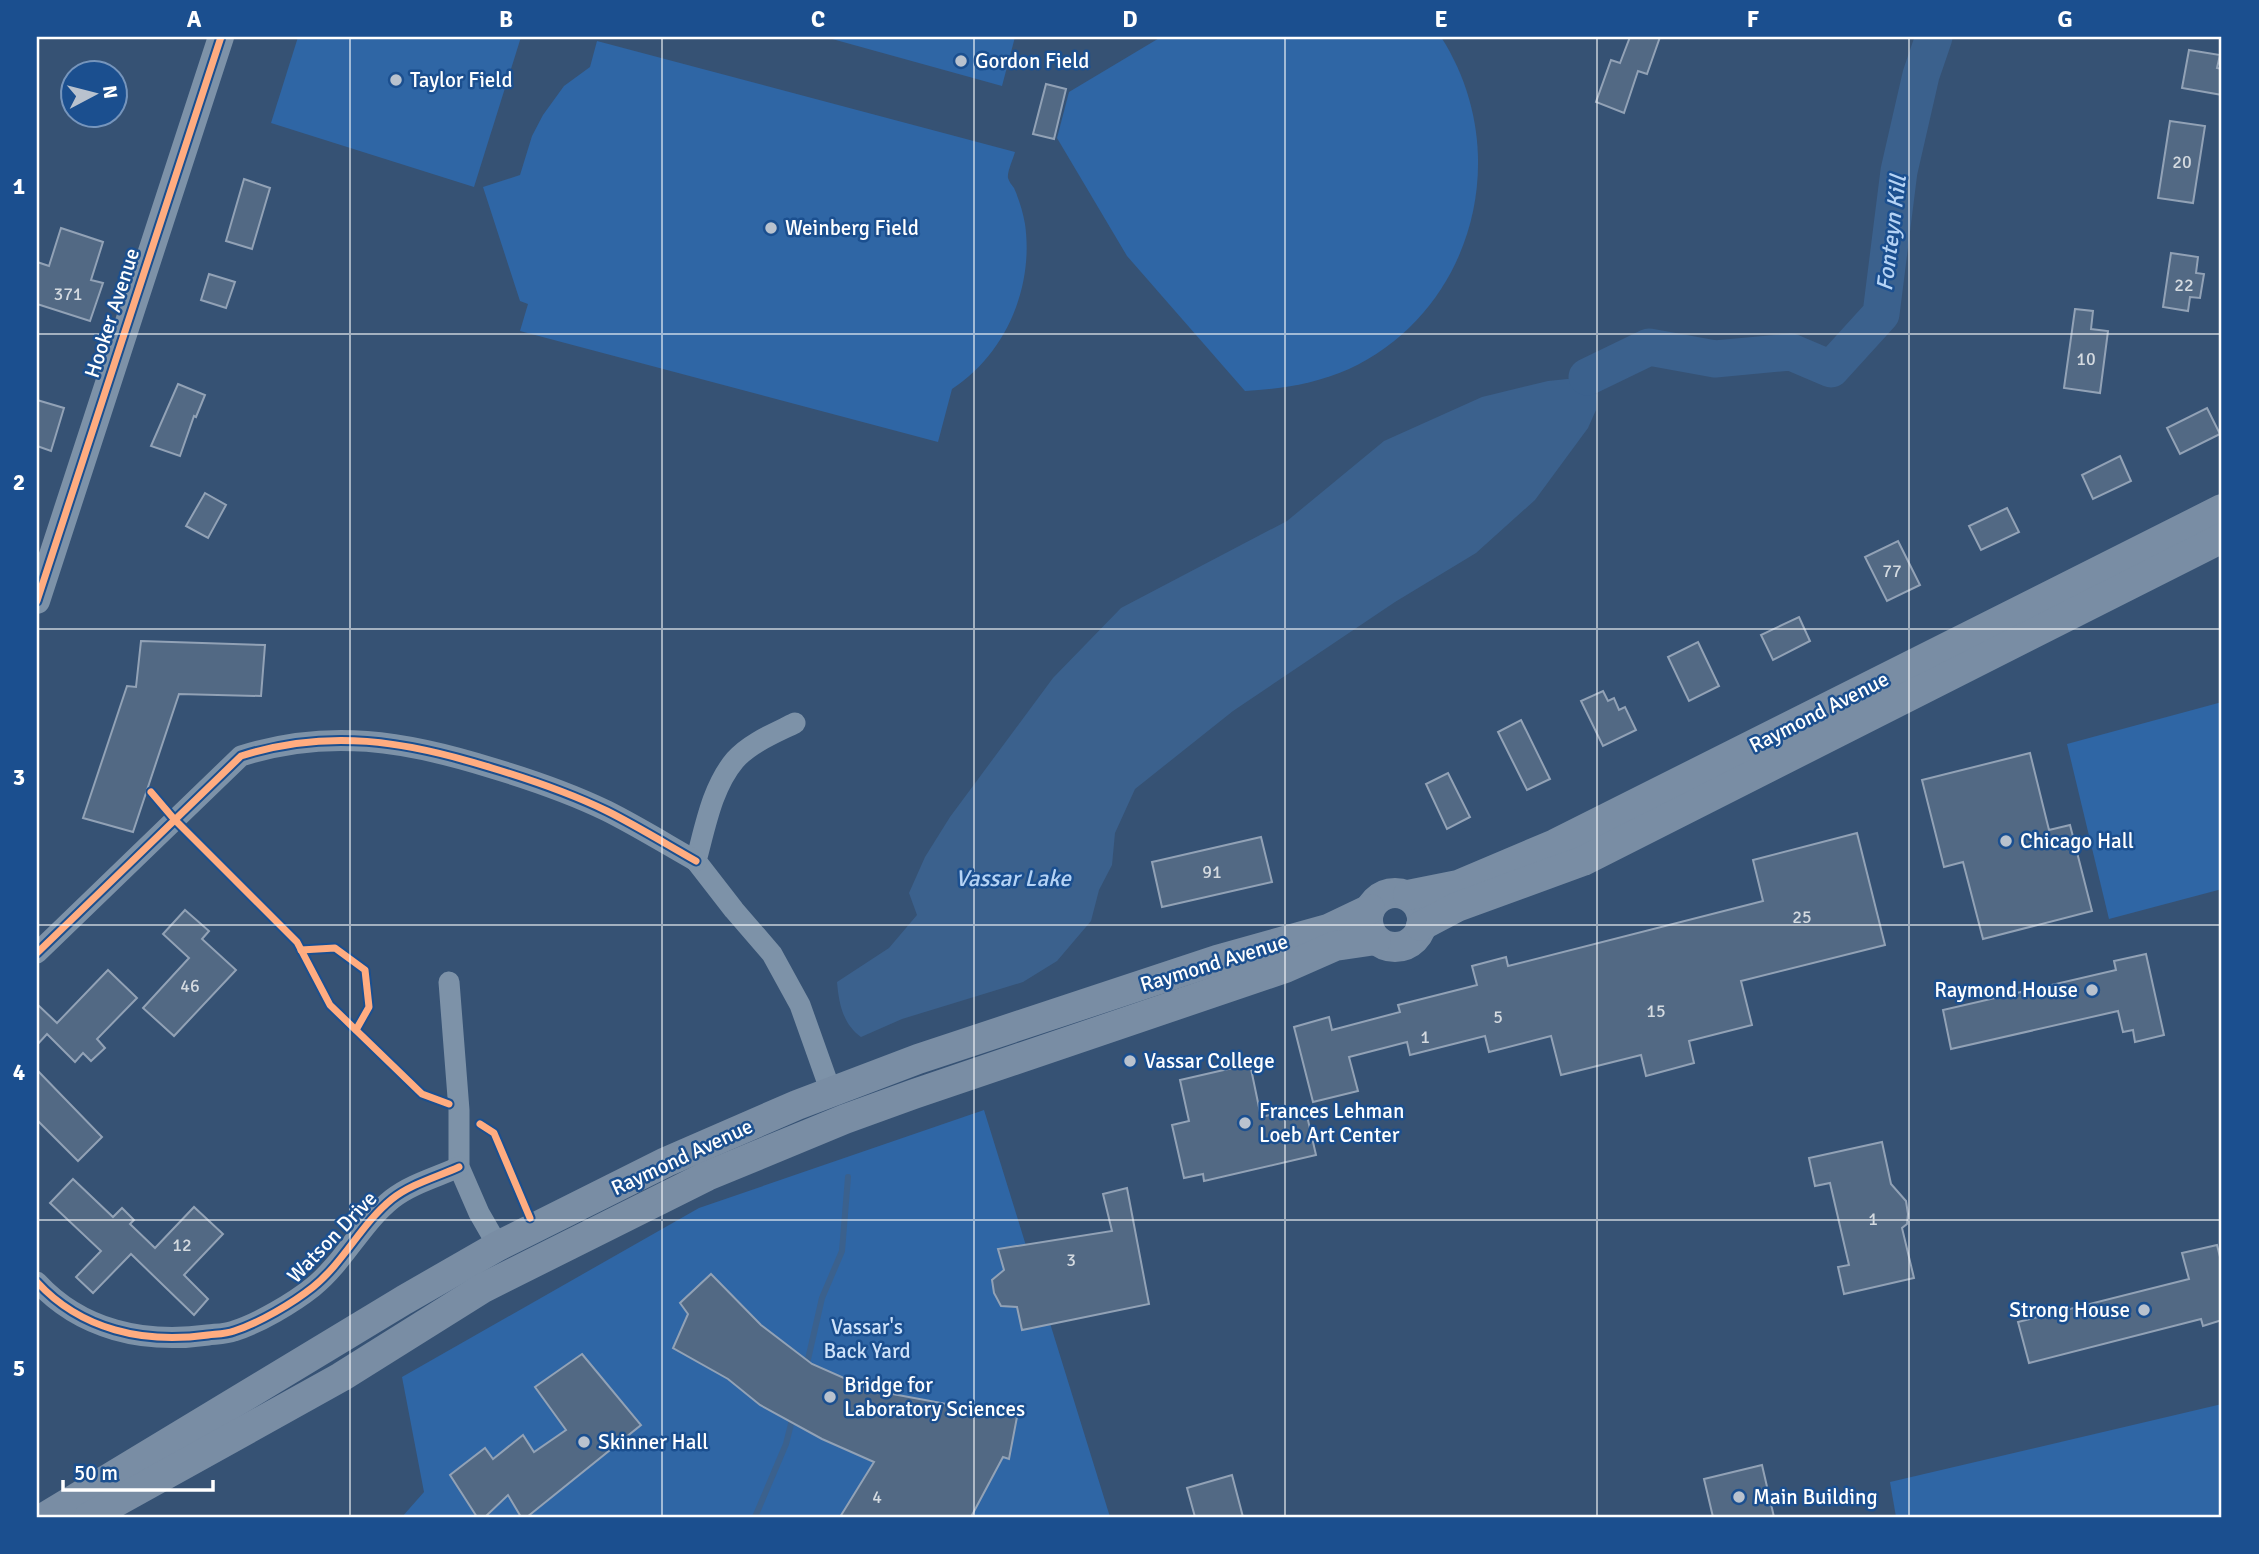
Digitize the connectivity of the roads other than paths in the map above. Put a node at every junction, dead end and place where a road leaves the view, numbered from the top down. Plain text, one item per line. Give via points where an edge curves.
1 (221, 37) edge
2 (2222, 509) edge
3 (2222, 538) edge
4 (45, 549) edge
5 (37, 601) edge
6 (795, 723) dead end
7 (696, 861) junction
8 (1408, 895) junction
9 (1370, 909) junction
10 (1421, 926) junction
11 (1376, 940) junction
12 (37, 953) edge
13 (449, 982) dead end
14 (831, 1092) junction
15 (459, 1167) junction
16 (498, 1247) junction
17 (37, 1282) edge
18 (45, 1517) edge
19 (89, 1517) edge

1 - 4 street, Hooker Avenue
2 - 8 main road, Raymond Avenue via 1555,844 1458,885
3 - 10 main road, Raymond Avenue via 1583,861 1457,907
4 - 5 street, Hooker Avenue
6 - 7 street via 736,759 722,779
7 - 12 street via 606,811 538,781 457,757 363,740 274,745 241,756
7 - 14 street via 772,954 800,1005
8 - 9 main road, Raymond Avenue via 1389,892
8 - 10 main road via 1421,912
9 - 11 main road via 1368,925
9 - 14 main road, Raymond Avenue via 1328,929 1217,960
10 - 11 main road, Raymond Avenue via 1414,939 1401,947
11 - 19 main road, Raymond Avenue via 1335,946 1285,968 845,1119 707,1176 483,1288 341,1377
13 - 15 street
14 - 16 main road, Raymond Avenue via 666,1162
15 - 16 street
15 - 17 street, Watson Drive via 392,1199 316,1284 292,1303 234,1331 191,1338 129,1334 95,1324 54,1300
16 - 18 main road, Raymond Avenue

